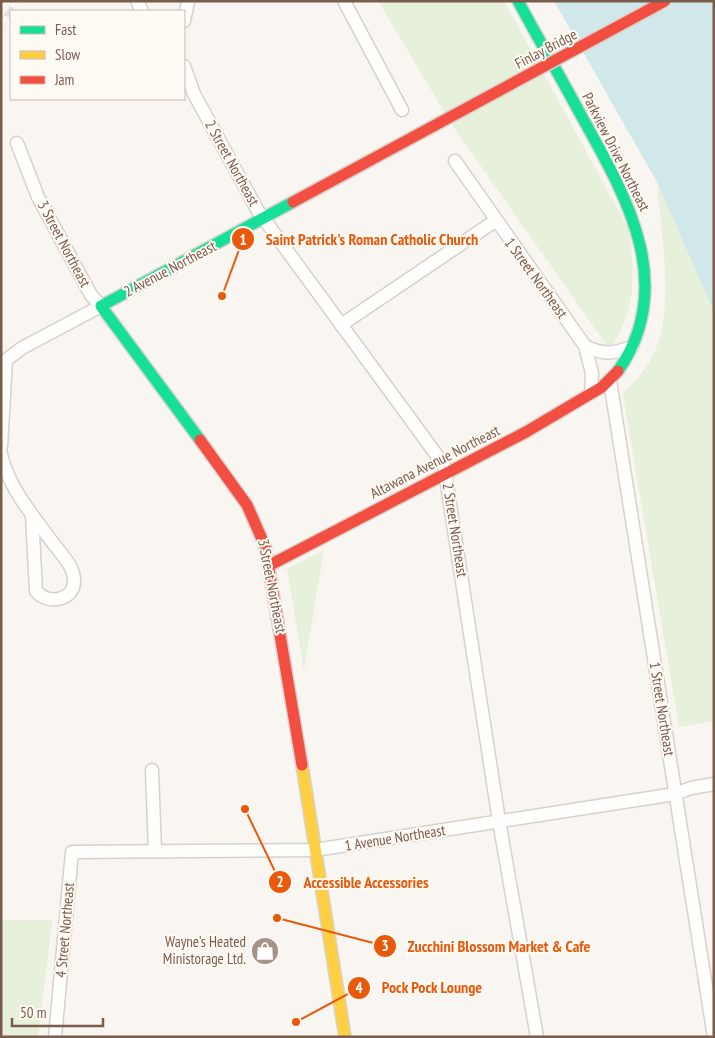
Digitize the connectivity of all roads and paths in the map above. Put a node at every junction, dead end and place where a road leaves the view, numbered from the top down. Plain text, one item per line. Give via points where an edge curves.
1 (188, 1) edge
2 (344, 1) edge
3 (518, 1) edge
4 (665, 1) edge
5 (185, 16) edge
6 (185, 68) edge
7 (402, 110) dead end
8 (441, 122) joint
9 (17, 143) dead end
10 (455, 161) dead end
11 (264, 220) junction
12 (495, 221) junction
13 (101, 306) junction
14 (340, 324) junction
15 (585, 346) junction
16 (632, 347) junction
17 (610, 381) junction
18 (591, 394) junction
19 (1, 446) edge
20 (1, 454) edge
21 (446, 474) junction
22 (32, 514) junction
23 (270, 565) junction
24 (152, 770) dead end
25 (714, 784) edge
26 (675, 794) junction
27 (499, 821) junction
28 (315, 850) junction
29 (155, 851) junction
30 (72, 852) joint
31 (55, 1037) edge
32 (345, 1037) edge
33 (537, 1037) edge
34 (714, 1037) edge

1 - 5 street
2 - 7 street
3 - 16 street, Parkview Drive Northeast via 621,188 639,232 646,282 642,320
4 - 8 street, Finlay Bridge, bridge
6 - 11 street, 2 Street Northeast via 194,94
8 - 11 street, 2 Avenue Northeast
9 - 13 street, 3 Street Northeast via 38,197 91,295
10 - 12 street, 1 Street Northeast
11 - 13 street, 2 Avenue Northeast
11 - 14 street, 2 Street Northeast
12 - 14 street
12 - 15 street, 1 Street Northeast
13 - 19 street, 2 Avenue Northeast via 22,348 6,360
13 - 23 street, 3 Street Northeast via 242,496 257,519
14 - 21 street, 2 Street Northeast via 444,466
15 - 16 street via 611,354
15 - 18 street, 1 Street Northeast via 591,365
16 - 17 street, Parkview Drive Northeast
17 - 18 street, Altawana Avenue Northeast
17 - 26 street, 1 Street Northeast
18 - 21 street, Altawana Avenue Northeast
20 - 22 street via 4,467
21 - 23 street, Altawana Avenue Northeast
21 - 27 street, 2 Street Northeast
22 - 22 street via 36,591 48,600 58,599 72,589 75,581 73,570
23 - 28 street, 3 Street Northeast
24 - 29 street
25 - 26 street, 1 Avenue Northeast
26 - 27 street, 1 Avenue Northeast
26 - 34 street, 1 Street Northeast
27 - 28 street, 1 Avenue Northeast
27 - 33 street, 2 Street Northeast
28 - 29 street, 1 Avenue Northeast
28 - 32 street, 3 Street Northeast
29 - 30 street, 1 Avenue Northeast
30 - 31 street, 4 Street Northeast

